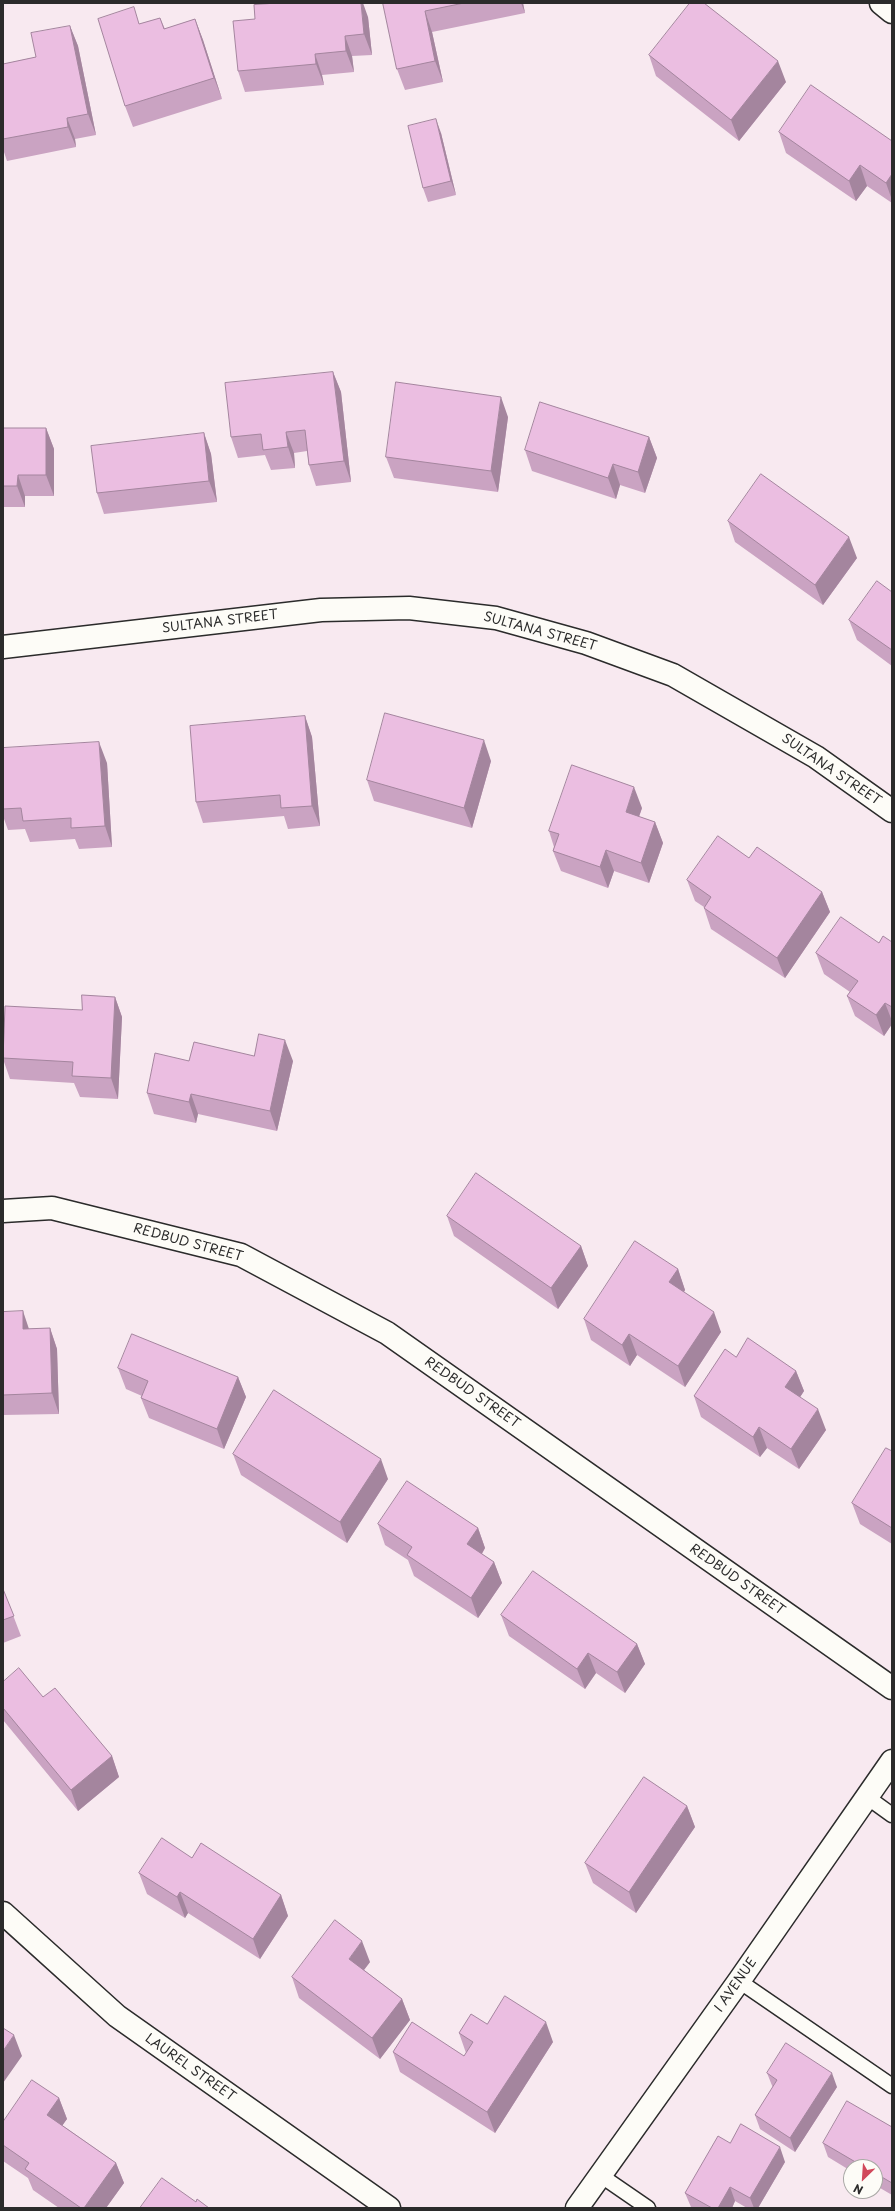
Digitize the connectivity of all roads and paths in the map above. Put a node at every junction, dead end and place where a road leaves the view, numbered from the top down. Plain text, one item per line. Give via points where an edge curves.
1 (881, 3) edge
2 (892, 12) edge
3 (3, 647) edge
4 (892, 811) edge
5 (3, 1211) edge
6 (892, 1688) edge
7 (892, 1760) edge
8 (867, 1797) junction
9 (892, 1815) edge
10 (3, 1913) edge
11 (740, 1981) junction
12 (892, 2086) edge
13 (600, 2175) junction
14 (389, 2208) edge
15 (577, 2208) edge
16 (648, 2208) edge

1 - 2 street
3 - 4 street, SULTANA STREET via 321,610 409,608 496,618 586,642 673,675 816,757
5 - 6 street, REDBUD STREET via 52,1208 241,1255 380,1329
7 - 8 street, I AVENUE
8 - 9 lane
8 - 11 street, I AVENUE
10 - 14 street, LAUREL STREET via 117,2016
11 - 12 lane
11 - 13 street, I AVENUE
13 - 15 street, I AVENUE
13 - 16 lane

